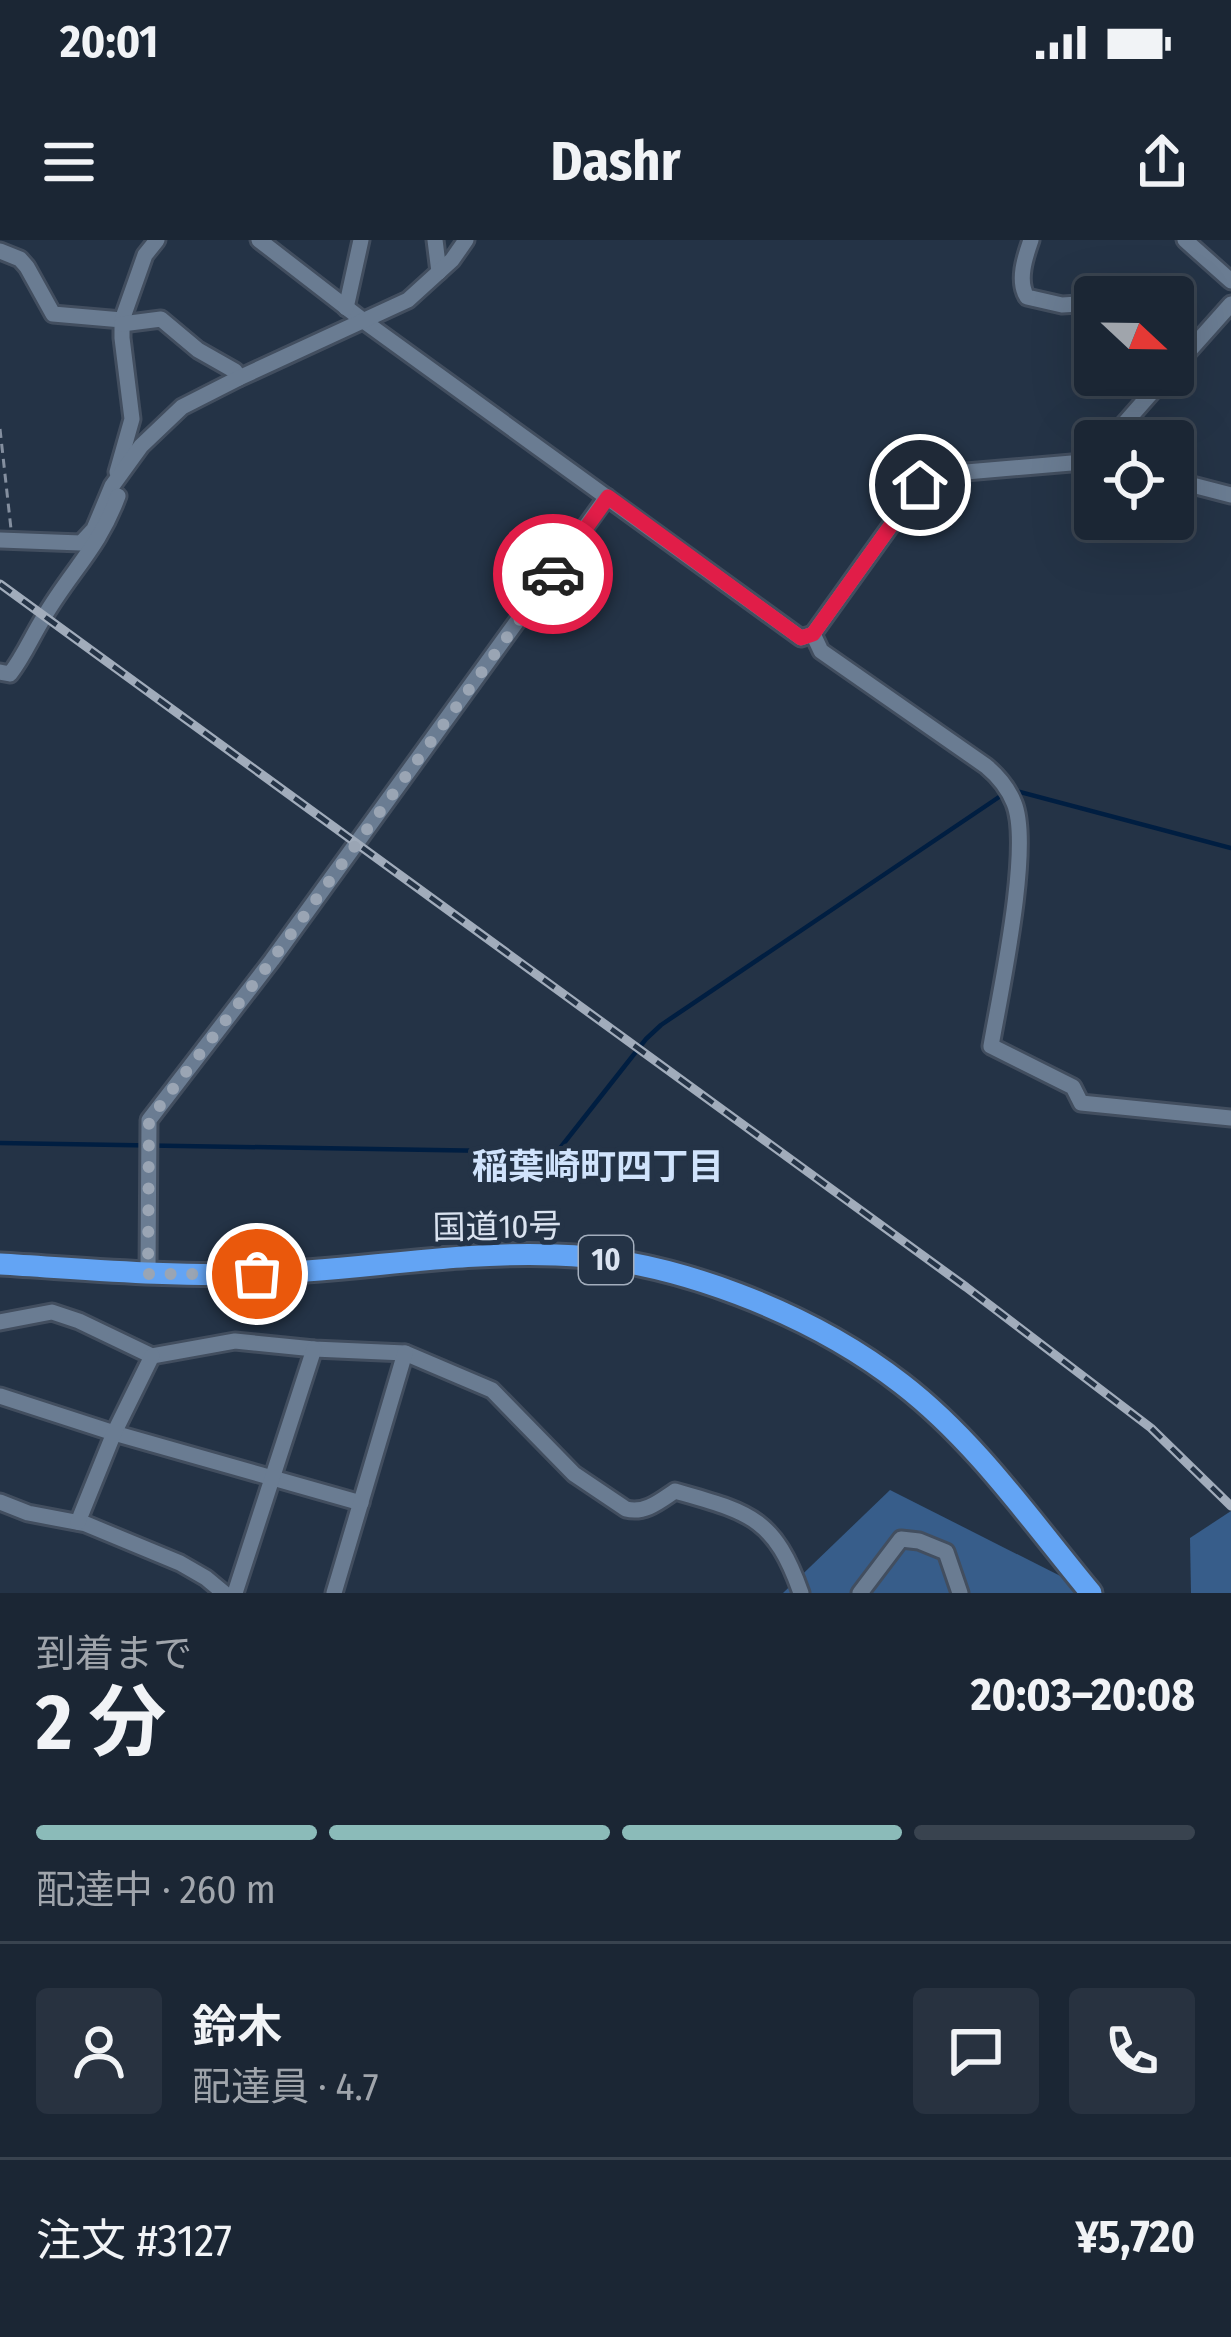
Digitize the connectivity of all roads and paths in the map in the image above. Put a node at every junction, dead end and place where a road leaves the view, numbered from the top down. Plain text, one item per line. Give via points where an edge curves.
1 (158, 240) edge
2 (259, 240) edge
3 (361, 240) edge
4 (435, 240) edge
5 (466, 240) edge
6 (1031, 240) edge
7 (1185, 240) edge
8 (0, 251) edge
9 (439, 272) junction
10 (1231, 281) edge
11 (1074, 304) edge
12 (1231, 304) edge
13 (346, 308) junction
14 (122, 322) junction
15 (365, 322) junction
16 (1194, 345) edge
17 (239, 378) junction
18 (1148, 396) edge
19 (1127, 420) edge
20 (0, 429) edge
21 (132, 460) junction
22 (1074, 461) edge
23 (1194, 485) edge
24 (112, 486) junction
25 (1231, 495) edge
26 (608, 497) junction
27 (6, 540) edge
28 (813, 634) junction
29 (0, 672) edge
30 (1231, 1118) edge
31 (0, 1264) edge
32 (148, 1274) junction
33 (0, 1322) edge
34 (314, 1349) junction
35 (405, 1352) junction
36 (152, 1356) junction
37 (0, 1394) edge
38 (114, 1433) junction
39 (272, 1478) junction
40 (0, 1502) edge
41 (361, 1503) junction
42 (78, 1522) junction
43 (224, 1593) edge
44 (235, 1593) edge
45 (334, 1593) edge
46 (801, 1593) edge
47 (860, 1593) edge
48 (960, 1593) edge
49 (1091, 1593) edge

1 - 14 street
2 - 13 street
3 - 13 street
4 - 9 street
5 - 9 street
6 - 11 street via 1027,297
7 - 10 street
8 - 14 street via 20,259 53,314
9 - 15 street
12 - 16 street
13 - 15 street
14 - 17 street via 161,320
14 - 24 street via 132,418
15 - 17 street
15 - 26 street
17 - 21 street via 182,407
18 - 19 street
20 - 27 path
21 - 24 street
21 - 29 street via 107,527 20,661 10,674
22 - 28 street via 943,474 920,485
23 - 25 street
24 - 27 street via 81,543
26 - 28 street via 801,638
26 - 32 street via 149,1120
28 - 30 street via 821,650 986,766 1013,801 1018,868 991,1046 1073,1087 1081,1103
31 - 32 highway, 国道10号 / 10
32 - 49 highway, 国道10号 / 10 via 557,1255 663,1270 717,1287 800,1320 900,1382 958,1433
33 - 36 street via 52,1312
34 - 35 street
34 - 36 street via 235,1341
34 - 39 street
35 - 41 street
35 - 46 street via 492,1390 574,1474 626,1509 644,1509 675,1491 758,1520
36 - 38 street
37 - 38 street
38 - 39 street
38 - 42 street
39 - 41 street
39 - 44 street
40 - 42 street
41 - 45 street
42 - 43 street via 180,1563
47 - 48 street via 902,1539 946,1552

